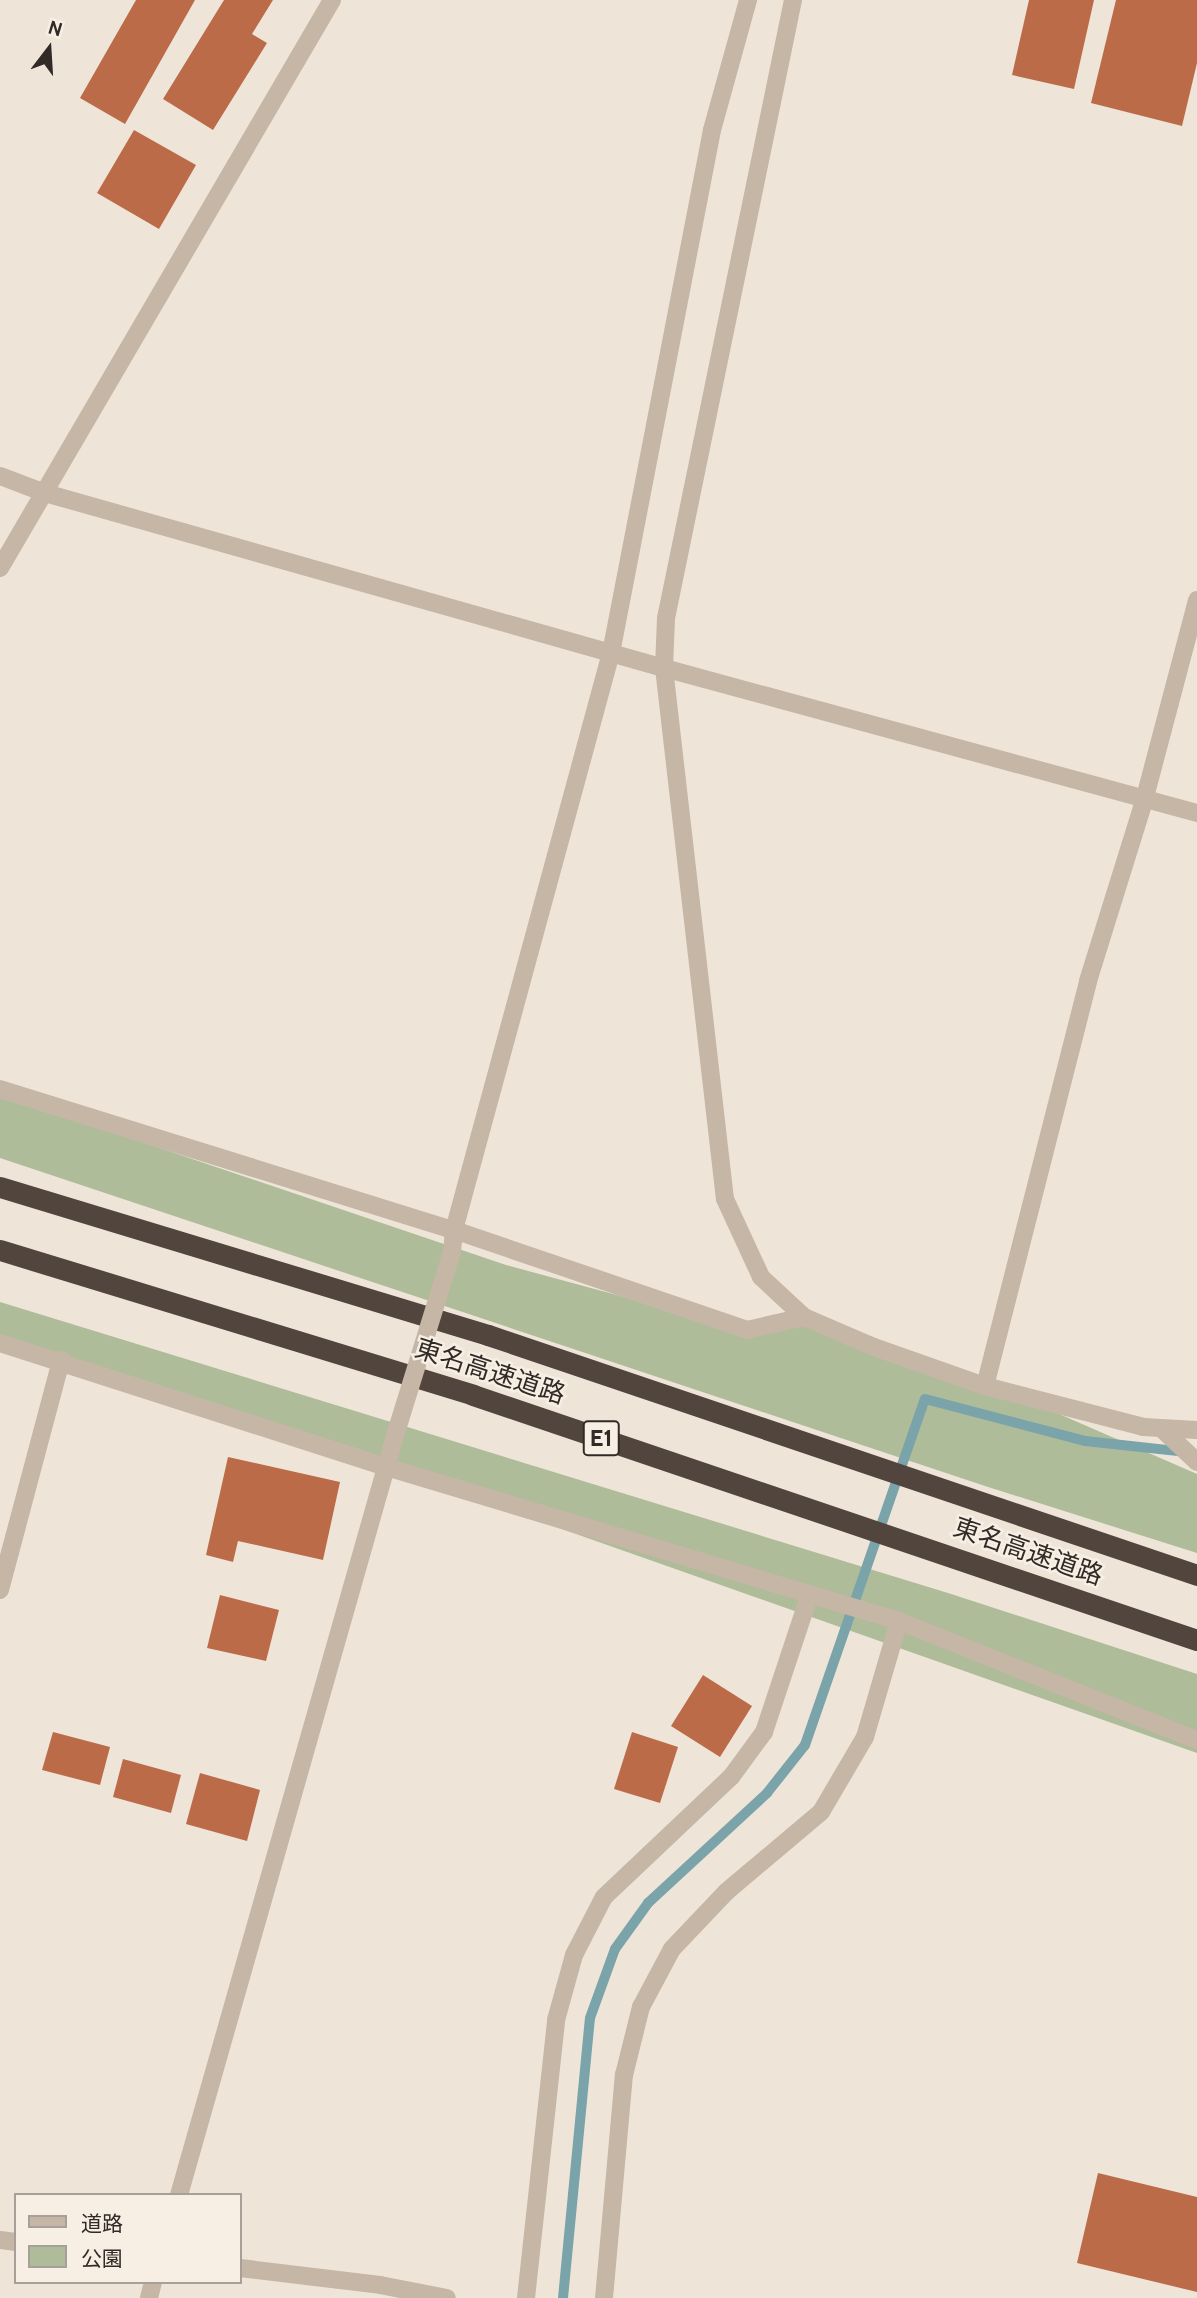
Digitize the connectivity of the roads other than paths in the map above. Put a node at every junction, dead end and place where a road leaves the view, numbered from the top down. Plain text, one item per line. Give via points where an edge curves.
1 (332, 0) edge
2 (748, 0) edge
3 (793, 0) edge
4 (0, 476) edge
5 (46, 494) junction
6 (0, 568) edge
7 (1197, 600) edge
8 (611, 653) junction
9 (664, 668) junction
10 (1144, 800) junction
11 (1197, 813) edge
12 (0, 1089) edge
13 (0, 1187) edge
14 (454, 1230) junction
15 (0, 1250) edge
16 (804, 1317) junction
17 (0, 1343) edge
18 (61, 1360) junction
19 (985, 1386) junction
20 (1162, 1429) junction
21 (1197, 1430) edge
22 (1197, 1462) edge
23 (386, 1468) junction
24 (1197, 1575) edge
25 (0, 1590) edge
26 (810, 1594) junction
27 (899, 1620) junction
28 (1197, 1640) edge
29 (1197, 1740) edge
30 (180, 2193) edge
31 (242, 2268) edge
32 (447, 2298) edge
33 (526, 2298) edge
34 (604, 2298) edge

1 - 5 street
2 - 8 street via 712,130
3 - 9 street via 666,618
4 - 5 street
5 - 6 street
5 - 8 street
7 - 10 street
8 - 9 street
8 - 14 street
9 - 10 street
9 - 16 street via 725,1199 761,1277
10 - 11 street
10 - 19 street via 1088,981
12 - 14 street
13 - 24 highway, 東名高速道路 / E1 via 488,1335
14 - 16 street via 747,1331
14 - 23 street, bridge via 452,1252
15 - 28 highway, 東名高速道路 / E1 via 473,1395
16 - 19 street
17 - 18 street
18 - 23 street
18 - 25 street
19 - 20 street
20 - 21 street
20 - 22 street
23 - 26 street
23 - 30 street
26 - 27 street
26 - 33 street via 764,1732 732,1777 604,1897 574,1955 555,2020
27 - 29 street
27 - 34 street via 865,1737 821,1811 726,1892 672,1949 640,2007 624,2075
31 - 32 street

